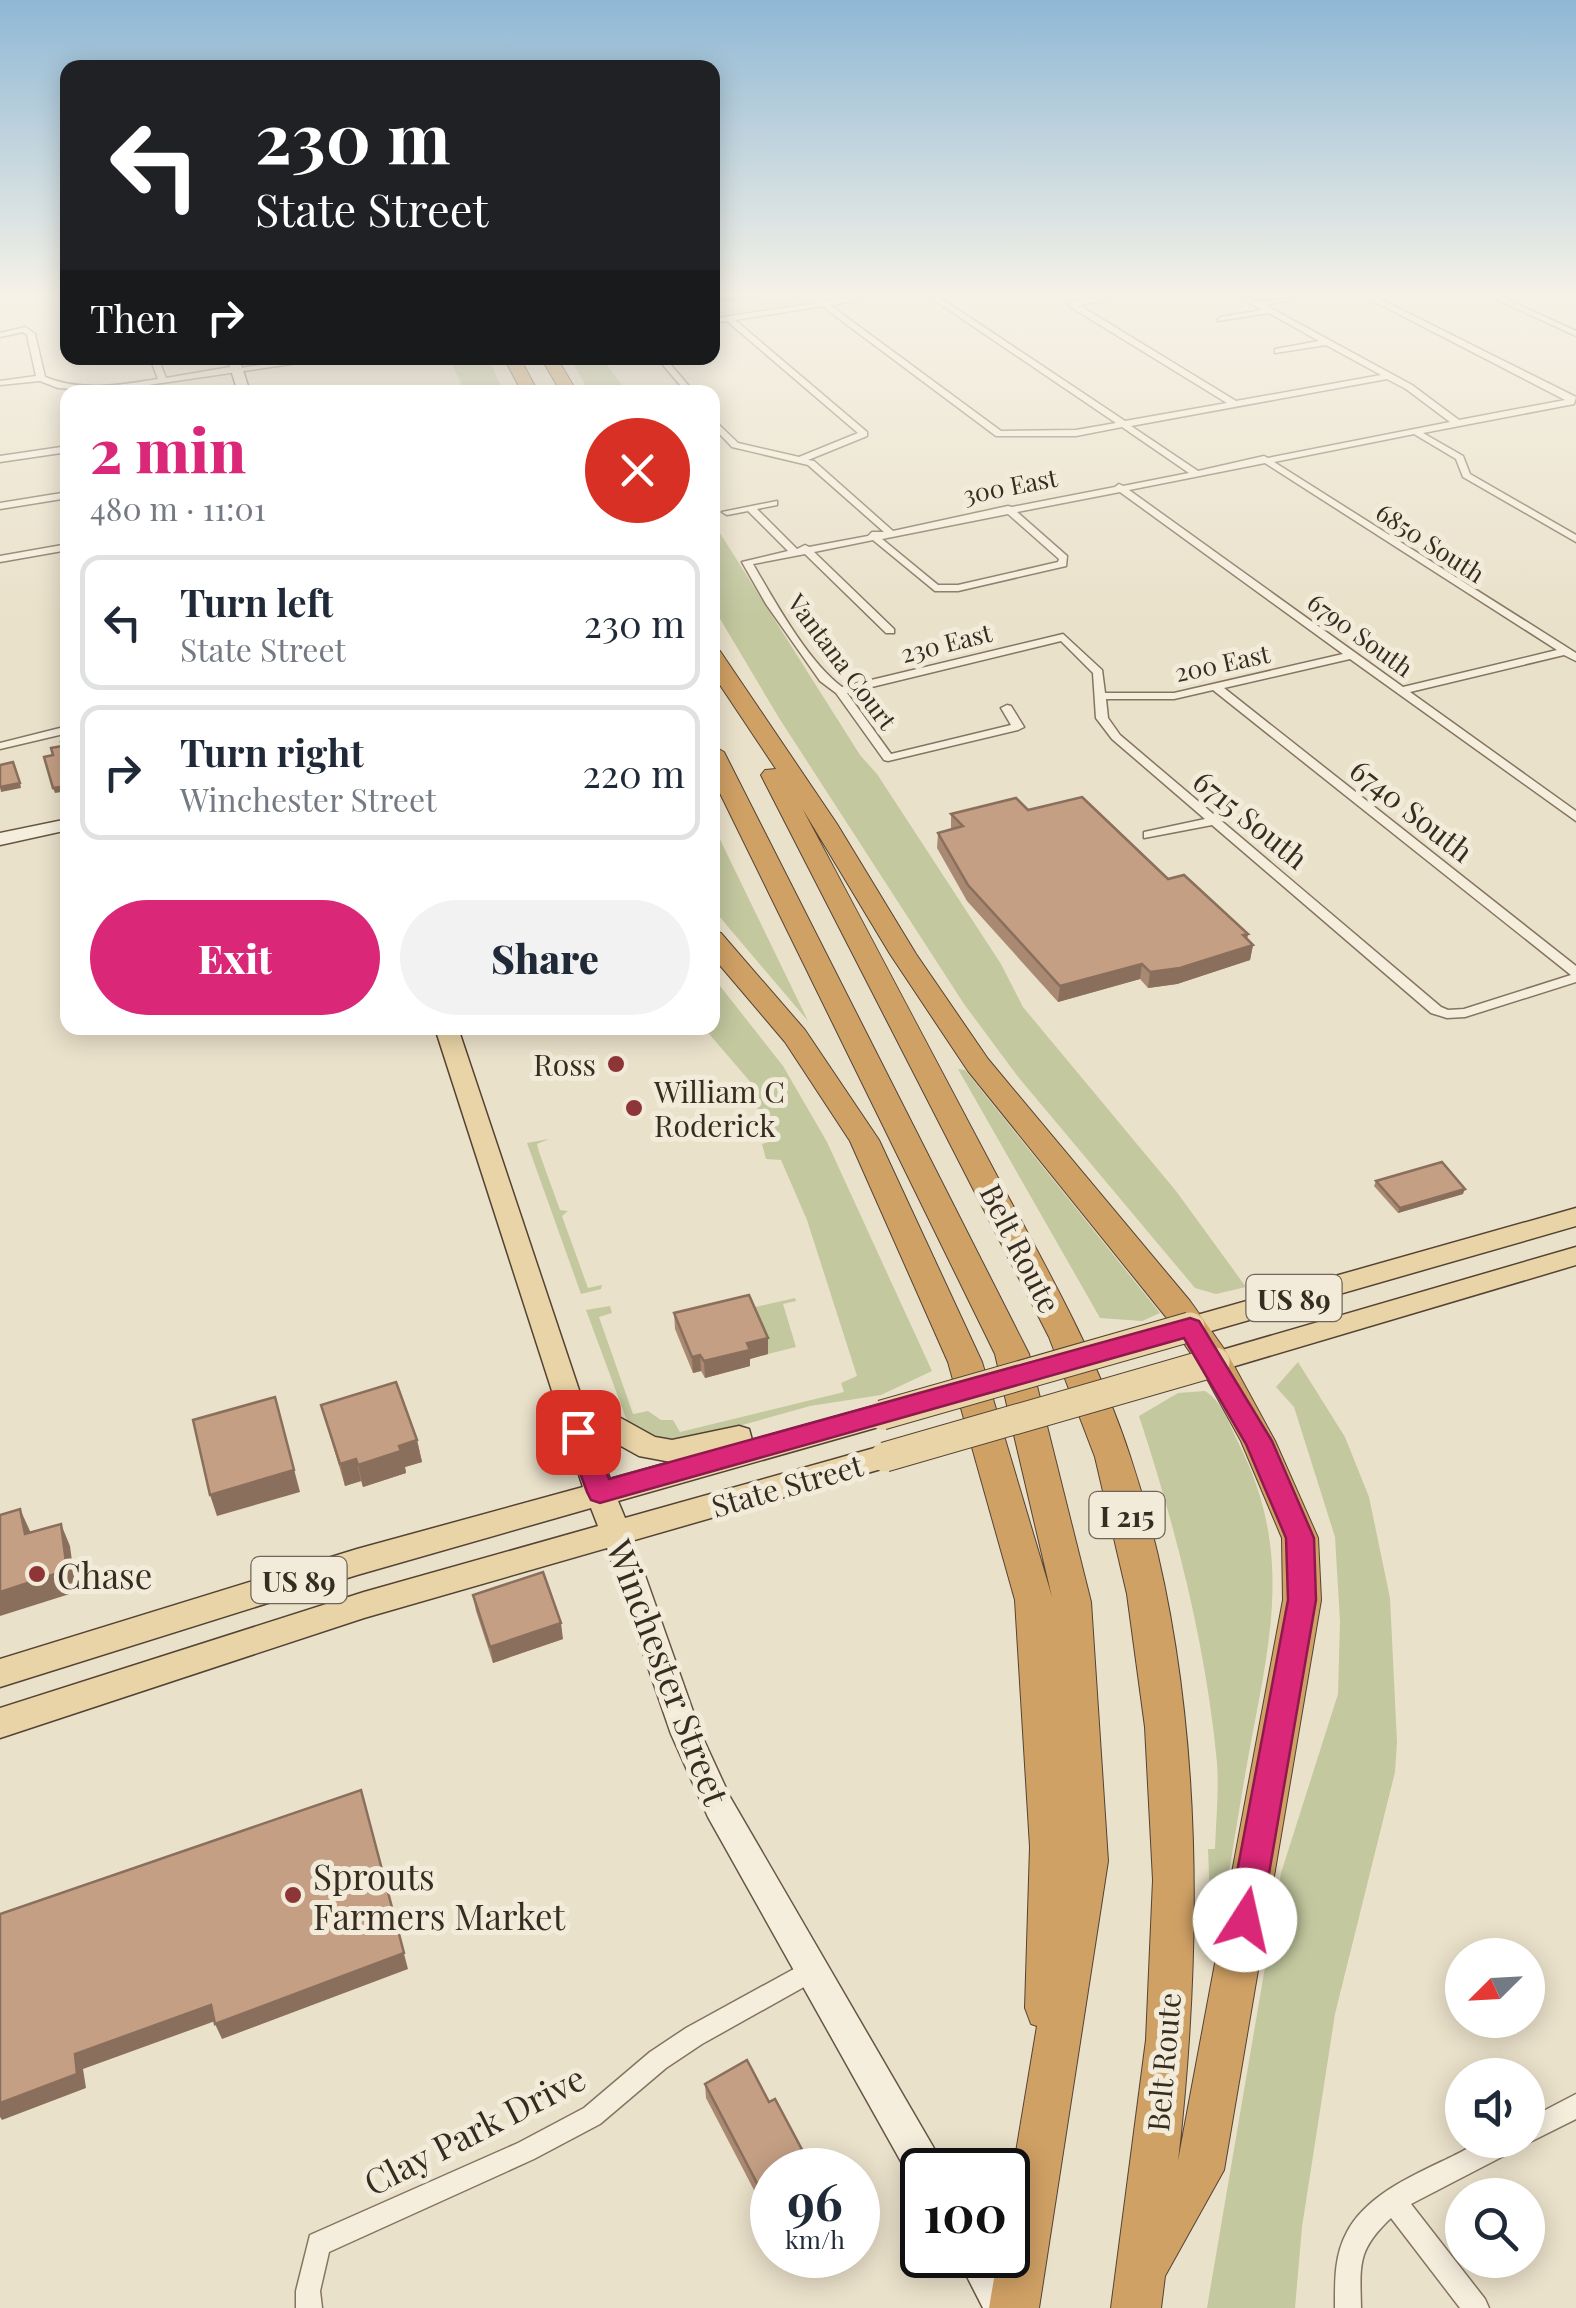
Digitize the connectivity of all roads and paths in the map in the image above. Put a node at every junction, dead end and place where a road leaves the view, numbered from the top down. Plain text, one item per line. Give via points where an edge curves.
1 (825, 401) edge
2 (955, 401) edge
3 (1088, 401) edge
4 (1229, 401) edge
5 (1252, 401) edge
6 (1424, 401) edge
7 (1571, 401) edge
8 (1234, 404) junction
9 (1457, 423) junction
10 (1123, 424) junction
11 (720, 429) edge
12 (1414, 430) junction
13 (0, 440) edge
14 (60, 450) edge
15 (4, 458) edge
16 (802, 459) junction
17 (1264, 459) junction
18 (1194, 472) junction
19 (1119, 487) junction
20 (60, 496) edge
21 (774, 503) dead end
22 (0, 506) edge
23 (750, 508) junction
24 (1008, 509) junction
25 (727, 512) dead end
26 (889, 532) junction
27 (872, 535) junction
28 (1576, 539) edge
29 (60, 548) edge
30 (799, 549) junction
31 (0, 558) edge
32 (748, 560) joint
33 (890, 630) dead end
34 (1063, 637) joint
35 (1572, 653) edge
36 (1352, 655) junction
37 (720, 668) edge
38 (720, 671) edge
39 (1216, 687) junction
40 (840, 690) junction
41 (1401, 691) junction
42 (1100, 696) junction
43 (1007, 708) dead end
44 (60, 731) edge
45 (0, 746) edge
46 (720, 768) edge
47 (60, 815) edge
48 (1576, 817) edge
49 (1212, 821) junction
50 (60, 826) edge
51 (0, 827) edge
52 (1148, 835) dead end
53 (0, 838) edge
54 (720, 948) edge
55 (1576, 976) edge
56 (448, 1035) edge
57 (1576, 1217) edge
58 (1576, 1256) edge
59 (1190, 1327) junction
60 (1214, 1362) junction
61 (569, 1403) junction
62 (882, 1415) junction
63 (600, 1492) junction
64 (616, 1532) junction
65 (0, 1672) edge
66 (0, 1724) edge
67 (812, 1970) junction
68 (1576, 2106) edge
69 (1044, 2123) junction
70 (1545, 2123) edge
71 (914, 2148) edge
72 (1477, 2158) edge
73 (1394, 2202) junction
74 (987, 2278) edge
75 (1138, 2289) edge
76 (309, 2308) edge
77 (1004, 2308) edge
78 (1014, 2308) edge
79 (1348, 2308) edge
80 (1476, 2308) edge

1 - 16 street via 864,434
2 - 10 street via 1000,434 1064,434
3 - 10 street
4 - 8 street
5 - 8 street
6 - 9 street
7 - 9 street, 300 East
8 - 10 street
9 - 12 street, 300 East
10 - 18 street
11 - 16 street via 735,445
12 - 17 street, 300 East
12 - 28 street via 1460,458 1466,475
13 - 15 street
14 - 15 street
16 - 26 street
17 - 18 street, 300 East
17 - 35 street, 6850 South
18 - 19 street, 300 East
19 - 24 street, 300 East
19 - 36 street, 6790 South
20 - 22 street
21 - 23 street
23 - 25 street
23 - 30 street
24 - 26 street, 300 East
24 - 27 street via 1049,542 1063,564 958,588 925,584
26 - 27 street, 300 East
27 - 30 street, 300 East
29 - 31 street
30 - 32 street, 300 East
30 - 33 street
32 - 40 street, Vantana Court via 778,614 824,679
34 - 40 street, 230 East
34 - 42 street, 6715 South via 1098,672
35 - 41 street
36 - 39 street, 200 East
36 - 41 street, 6790 South
37 - 59 highway via 978,1065
38 - 75 highway, Belt Route / I 215 via 1057,1320 1113,1456 1146,1594 1165,1728 1174,1880 1169,2040
39 - 42 street, 200 East via 1158,698
39 - 55 street, 6740 South
40 - 43 street, Vantana Court via 888,758 1018,727
41 - 48 street, 6790 South
42 - 49 street, 6715 South via 1102,718 1116,737
44 - 45 street
46 - 69 highway, Belt Route / I 215 via 1012,1354 1063,1564 1072,1602 1087,1861
47 - 51 main road
49 - 52 street
49 - 55 street, 6715 South via 1447,1014
50 - 53 main road
54 - 69 highway via 795,1036 864,1140 965,1362 1034,1600 1051,1846
56 - 61 main road, Winchester Street
57 - 59 main road, State Street / US 89
58 - 60 main road, State Street / US 89
59 - 60 highway
59 - 62 main road, State Street / US 89, bridge
60 - 64 main road, State Street / US 89, bridge
60 - 75 highway via 1300,1538 1302,1600 1200,2170
61 - 62 main road via 649,1448 672,1451 809,1420
61 - 63 main road, Winchester Street
62 - 63 main road, State Street / US 89
63 - 64 main road, Winchester Street
63 - 65 main road, State Street / US 89
64 - 66 main road, State Street / US 89
64 - 67 main road, Winchester Street via 686,1734 719,1807
67 - 71 main road, Winchester Street
67 - 76 street, Clay Park Drive via 694,2036 592,2116 319,2244
68 - 70 street
69 - 78 highway, Belt Route / I 215
72 - 73 street
73 - 79 street via 1357,2237 1348,2258
73 - 80 street
74 - 77 main road

